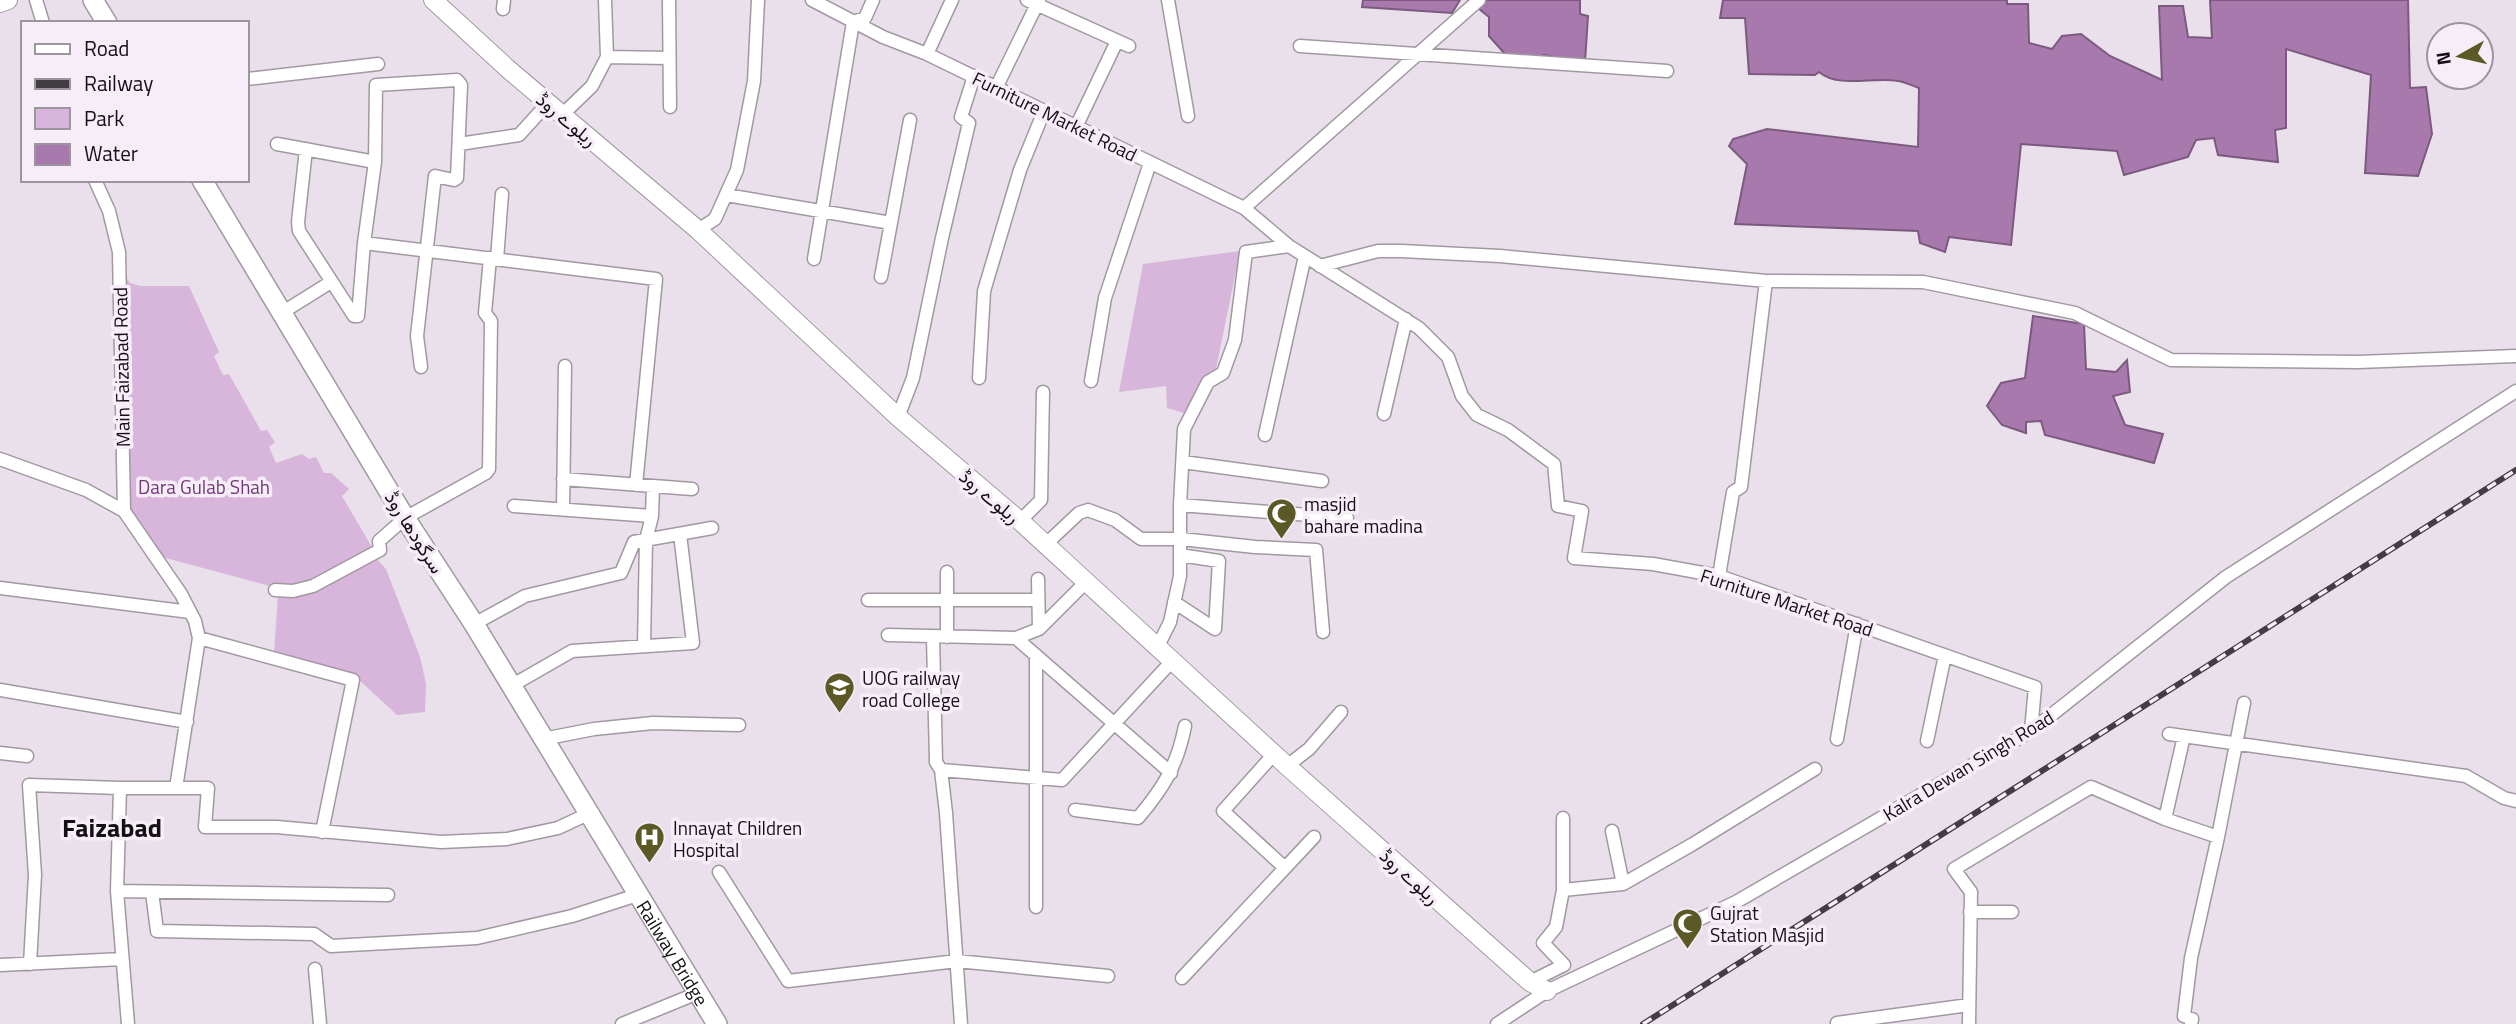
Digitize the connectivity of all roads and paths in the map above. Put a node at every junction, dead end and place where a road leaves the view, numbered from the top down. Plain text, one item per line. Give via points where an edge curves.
1 (8, 0) edge
2 (36, 0) edge
3 (93, 0) edge
4 (433, 0) edge
5 (605, 0) edge
6 (669, 0) edge
7 (758, 0) edge
8 (812, 0) edge
9 (873, 0) edge
10 (952, 0) edge
11 (1168, 0) edge
12 (1479, 0) edge
13 (1034, 2) edge
14 (0, 3) edge
15 (42, 21) edge
16 (106, 21) edge
17 (853, 22) junction
18 (1300, 46) dead end
19 (927, 54) junction
20 (1419, 55) junction
21 (607, 57) junction
22 (669, 58) junction
23 (378, 64) dead end
24 (1667, 71) dead end
25 (974, 76) junction
26 (248, 79) edge
27 (996, 88) junction
28 (670, 107) dead end
29 (555, 109) junction
30 (1044, 111) junction
31 (1188, 116) dead end
32 (910, 120) dead end
33 (1076, 127) junction
34 (277, 144) dead end
35 (459, 144) junction
36 (306, 149) junction
37 (375, 162) junction
38 (1150, 163) junction
39 (96, 182) edge
40 (203, 182) edge
41 (502, 194) dead end
42 (726, 195) junction
43 (1244, 208) junction
44 (823, 210) junction
45 (891, 223) junction
46 (698, 230) junction
47 (364, 243) junction
48 (1289, 246) junction
49 (427, 251) junction
50 (1305, 256) junction
51 (494, 258) junction
52 (814, 259) dead end
53 (1320, 266) junction
54 (881, 277) dead end
55 (1766, 281) junction
56 (331, 282) junction
57 (283, 312) junction
58 (1406, 319) junction
59 (2516, 356) edge
60 (565, 366) dead end
61 (421, 367) dead end
62 (979, 378) dead end
63 (1091, 381) dead end
64 (2516, 391) edge
65 (1043, 392) dead end
66 (1384, 414) dead end
67 (898, 417) junction
68 (1265, 435) dead end
69 (0, 459) edge
70 (1183, 462) junction
71 (563, 480) junction
72 (1322, 481) dead end
73 (636, 485) junction
74 (653, 486) junction
75 (692, 489) dead end
76 (1180, 505) junction
77 (514, 506) dead end
78 (563, 509) junction
79 (124, 511) junction
80 (652, 516) junction
81 (405, 518) junction
82 (1347, 518) dead end
83 (1020, 521) junction
84 (712, 528) dead end
85 (680, 534) junction
86 (1181, 539) junction
87 (646, 540) junction
88 (1046, 544) junction
89 (1181, 555) junction
90 (947, 572) dead end
91 (1719, 576) junction
92 (1038, 579) dead end
93 (1087, 581) junction
94 (0, 588) edge
95 (275, 590) dead end
96 (868, 600) dead end
97 (947, 600) junction
98 (1038, 600) junction
99 (1174, 602) junction
100 (190, 612) junction
101 (474, 624) junction
102 (1857, 624) junction
103 (1039, 629) junction
104 (1323, 632) dead end
105 (888, 635) dead end
106 (933, 637) junction
107 (947, 637) junction
108 (199, 638) junction
109 (1016, 638) junction
110 (643, 645) junction
111 (1158, 646) junction
112 (1945, 654) junction
113 (1036, 655) junction
114 (1173, 660) junction
115 (511, 686) junction
116 (0, 690) edge
117 (2244, 703) dead end
118 (1341, 712) dead end
119 (187, 722) junction
120 (1114, 723) junction
121 (739, 724) dead end
122 (1185, 726) dead end
123 (2031, 731) junction
124 (2169, 734) dead end
125 (2184, 736) junction
126 (543, 739) junction
127 (1837, 739) dead end
128 (1927, 741) dead end
129 (2236, 746) junction
130 (0, 753) edge
131 (1274, 754) junction
132 (27, 757) dead end
133 (1287, 766) junction
134 (1815, 769) dead end
135 (941, 770) junction
136 (1171, 773) junction
137 (1036, 778) junction
138 (120, 788) junction
139 (176, 788) junction
140 (2516, 801) edge
141 (1075, 810) dead end
142 (588, 814) junction
143 (1563, 818) dead end
144 (2165, 819) junction
145 (1612, 831) dead end
146 (322, 832) junction
147 (1314, 837) dead end
148 (2218, 837) junction
149 (1285, 868) junction
150 (719, 872) dead end
151 (1623, 884) junction
152 (631, 889) junction
153 (1563, 890) junction
154 (117, 891) junction
155 (152, 892) junction
156 (387, 895) dead end
157 (1036, 907) dead end
158 (1970, 912) junction
159 (2012, 912) dead end
160 (122, 959) junction
161 (957, 961) junction
162 (30, 964) junction
163 (0, 965) edge
164 (315, 969) dead end
165 (1108, 976) dead end
166 (1182, 978) dead end
167 (1530, 982) junction
168 (1547, 991) junction
169 (688, 997) junction
170 (1969, 1005) junction
171 (1837, 1023) edge
172 (128, 1024) edge
173 (320, 1024) edge
174 (622, 1024) edge
175 (705, 1024) edge
176 (717, 1024) edge
177 (730, 1024) edge
178 (961, 1024) edge
179 (1497, 1024) edge
180 (1969, 1024) edge
181 (2191, 1024) edge

1 - 14 street
2 - 15 street
3 - 16 main road
4 - 29 street, ریلوے روڈ
5 - 21 street
6 - 22 street
7 - 42 street via 754,81 737,170
8 - 17 street, Furniture Market Road
9 - 17 street via 865,18
10 - 19 street
11 - 31 street
12 - 20 street
13 - 27 street
13 - 33 street via 1124,43
17 - 19 street, Furniture Market Road
17 - 44 street
18 - 20 street
19 - 25 street, Furniture Market Road
20 - 24 street
20 - 43 street
21 - 22 street
21 - 29 street via 592,86
22 - 28 street
23 - 26 street
25 - 27 street, Furniture Market Road
25 - 67 street via 961,117 969,123 914,378
27 - 30 street, Furniture Market Road
29 - 35 street via 519,135
29 - 46 street, ریلوے روڈ
30 - 33 street, Furniture Market Road
30 - 62 street via 1020,170 984,291
32 - 45 street
33 - 38 street, Furniture Market Road
34 - 36 street
35 - 37 street via 461,85 457,80 376,85
35 - 49 street via 456,180 435,176
36 - 37 street
36 - 56 street via 299,230
37 - 47 street
38 - 43 street, Furniture Market Road
38 - 63 street via 1105,298
39 - 79 street, Main Faizabad Road via 119,252
40 - 57 main road, سرگودھا روڈ
41 - 51 street
42 - 44 street
42 - 46 street via 715,219
43 - 48 street, Furniture Market Road
44 - 45 street
44 - 52 street
45 - 54 street
46 - 67 street, ریلوے روڈ
47 - 49 street
47 - 56 street via 358,316
48 - 50 street, Furniture Market Road
48 - 70 street via 1246,252 1235,340 1223,373 1208,382 1184,429
49 - 51 street
49 - 61 street via 417,336
50 - 53 street, Furniture Market Road
50 - 68 street
51 - 73 street via 656,279
51 - 81 street via 485,313 491,321 489,469
53 - 55 street via 1378,251 1401,251
53 - 58 street, Furniture Market Road
55 - 59 street via 1936,284 2075,313 2171,360 2358,362
55 - 91 street via 1741,487 1732,492
56 - 57 street
57 - 81 main road, سرگودھا روڈ
58 - 66 street
58 - 91 street, Furniture Market Road via 1448,357 1462,396 1477,415 1508,430 1553,464 1558,506 1582,511 1574,558 1653,564
60 - 71 street
64 - 123 street, Kalra Dewan Singh Road via 2226,577
65 - 83 street via 1041,500
67 - 83 street, ریلوے روڈ
69 - 79 street via 86,490
70 - 72 street
70 - 76 street
71 - 73 street
71 - 78 street
73 - 74 street
74 - 75 street
74 - 80 street
76 - 82 street
76 - 86 street
77 - 78 street
78 - 80 street
79 - 100 street
80 - 87 street
81 - 95 street via 379,541 380,550 313,586
81 - 101 main road, سرگودھا روڈ
83 - 88 street, ریلوے روڈ
84 - 85 street
85 - 87 street
85 - 110 street via 693,643
86 - 88 street via 1141,539 1115,520 1088,510
86 - 89 street
86 - 104 street via 1316,550
87 - 101 street via 634,542 621,573 525,596
87 - 110 street
88 - 93 street, ریلوے روڈ
89 - 99 street
89 - 99 street via 1220,561 1215,629
90 - 97 street
91 - 102 street, Furniture Market Road
92 - 98 street
93 - 103 street
93 - 111 street, ریلوے روڈ
94 - 100 street
96 - 97 street
97 - 98 street
97 - 107 street
98 - 103 street
99 - 111 street
100 - 108 street
101 - 115 main road, سرگودھا روڈ
102 - 112 street, Furniture Market Road
102 - 127 street
103 - 109 street
105 - 106 street
106 - 107 street
106 - 135 street via 936,762
107 - 109 street
108 - 119 street
108 - 146 street via 353,680
109 - 113 street
110 - 115 street via 572,650
111 - 114 street, ریلوے روڈ
112 - 123 street, Furniture Market Road via 2035,687
112 - 128 street
113 - 120 street
113 - 137 street
114 - 120 street
114 - 131 street, ریلوے روڈ
115 - 126 main road, سرگودھا روڈ
116 - 119 street
117 - 129 street
118 - 133 street
119 - 139 street
120 - 136 street
120 - 137 street via 1062,780
121 - 126 street via 653,723
122 - 136 street
123 - 168 street, Kalra Dewan Singh Road via 1736,902
124 - 125 street
125 - 129 street
125 - 144 street
126 - 142 main road, سرگودھا روڈ
129 - 140 street via 2466,776
129 - 148 street
130 - 132 street
131 - 133 street, ریلوے روڈ
131 - 149 street via 1223,811
133 - 167 street, ریلوے روڈ
134 - 151 street
135 - 137 street
135 - 161 street
136 - 141 street via 1138,818
137 - 157 street
138 - 139 street
138 - 154 street
138 - 162 street via 29,785 35,875
139 - 146 street via 208,788 205,827
142 - 146 street via 558,828 507,839 442,842
142 - 152 main road, سرگودھا روڈ
143 - 153 street
144 - 148 street
144 - 158 street via 2091,787 1954,869 1970,892
145 - 151 street
147 - 149 street
148 - 181 street via 2191,958 2184,1016 2192,1018
149 - 166 street
150 - 161 street via 788,981
151 - 153 street
152 - 155 street via 572,916 477,938 331,946 314,934 157,932
152 - 169 main road via 640,917
152 - 176 main road, Railway Bridge
152 - 177 main road via 644,890 656,905
153 - 167 street via 1556,927 1543,943 1563,965
154 - 155 street
154 - 160 street
155 - 156 street
158 - 159 street
158 - 170 street
160 - 162 street
160 - 172 street
161 - 165 street
161 - 178 street
162 - 163 street
164 - 173 street
167 - 168 street, ریلوے روڈ
168 - 179 street, Kalra Dewan Singh Road
169 - 174 street
169 - 175 main road
170 - 171 street
170 - 180 street

